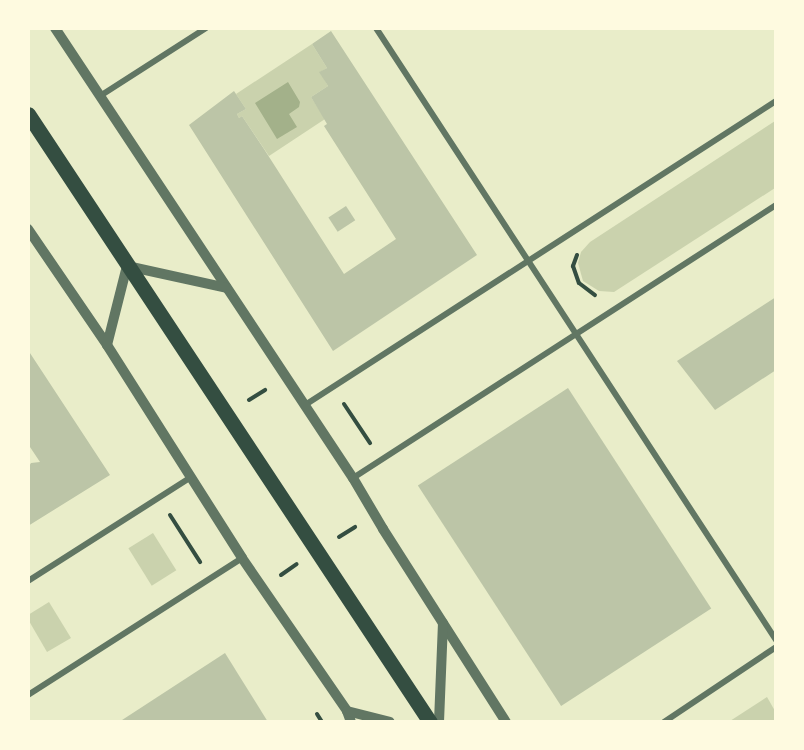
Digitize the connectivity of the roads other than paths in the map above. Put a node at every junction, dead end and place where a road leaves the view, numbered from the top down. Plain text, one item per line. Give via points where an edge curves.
1 (55, 28) edge
2 (206, 28) edge
3 (376, 28) edge
4 (100, 96) junction
5 (776, 100) edge
6 (28, 114) edge
7 (776, 205) edge
8 (28, 229) edge
9 (527, 261) junction
10 (127, 266) junction
11 (227, 288) junction
12 (576, 334) junction
13 (107, 345) junction
14 (304, 405) junction
15 (191, 477) junction
16 (353, 478) junction
17 (242, 558) junction
18 (28, 581) edge
19 (443, 623) junction
20 (776, 640) edge
21 (776, 647) edge
22 (28, 696) edge
23 (349, 716) edge
24 (390, 722) edge
25 (430, 722) edge
26 (439, 722) edge
27 (506, 722) edge
28 (664, 722) edge

1 - 4 street
2 - 4 street
3 - 9 street
4 - 11 street
5 - 9 street
6 - 10 main road
7 - 12 street
8 - 13 street
9 - 12 street
9 - 14 street
10 - 11 street
10 - 13 street
10 - 25 main road
11 - 14 street
12 - 16 street
12 - 20 street
13 - 15 street
14 - 16 street
15 - 17 street
15 - 18 street
16 - 19 street
17 - 22 street
17 - 23 street
19 - 26 street
19 - 27 street
21 - 28 street
23 - 24 street

